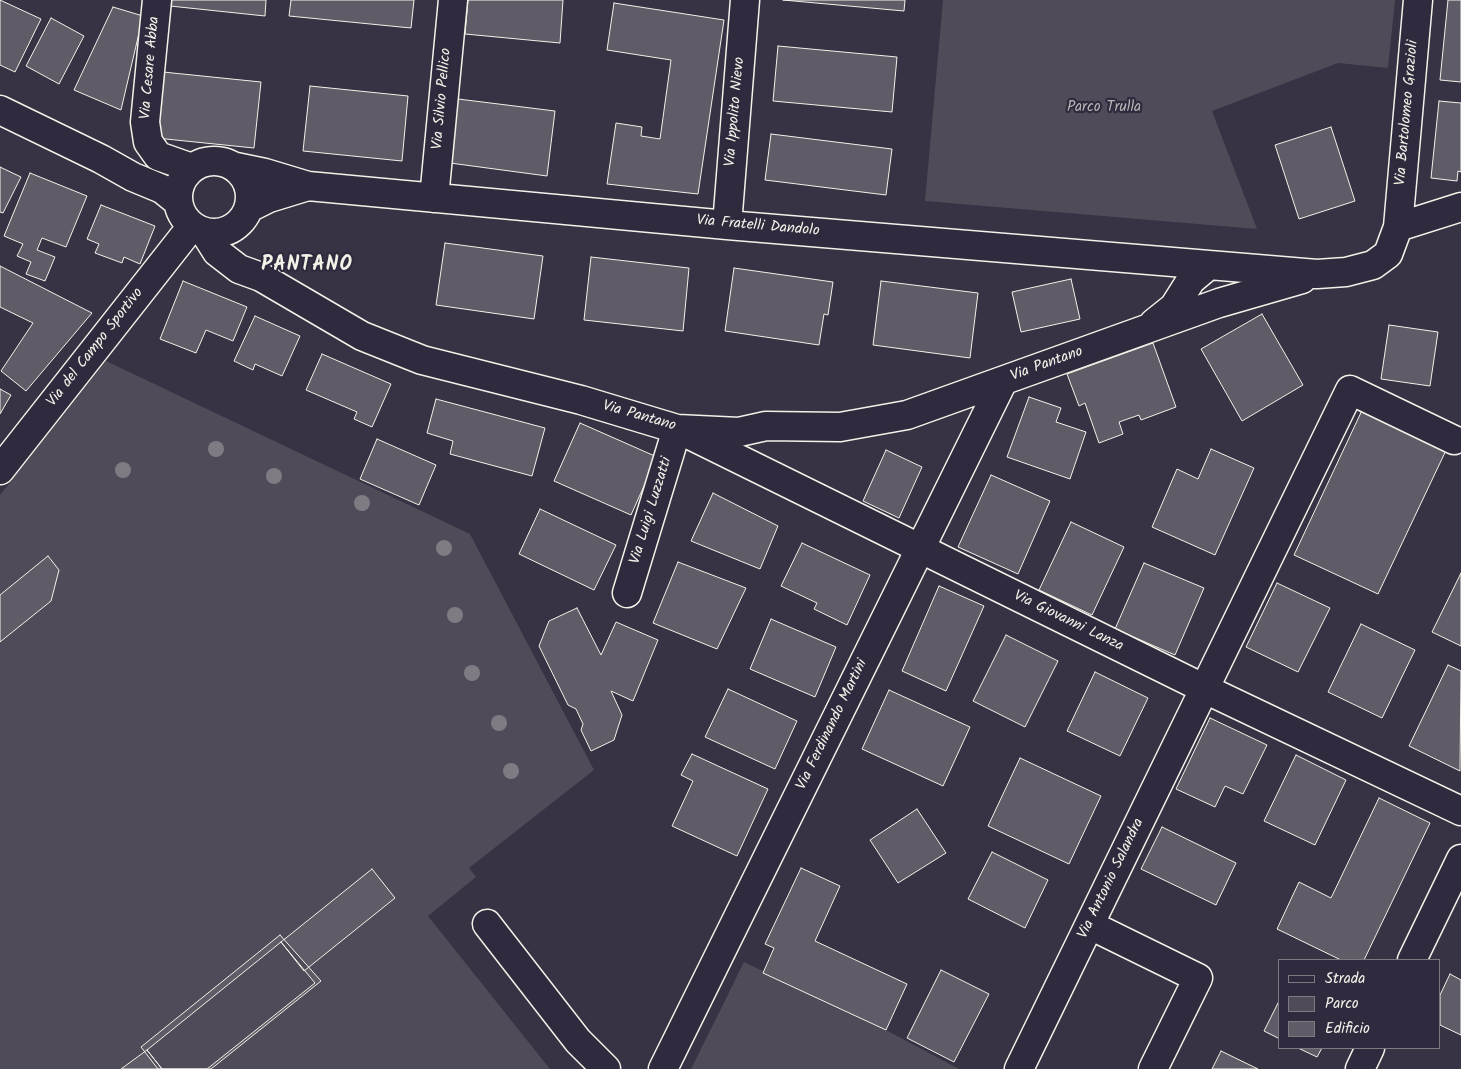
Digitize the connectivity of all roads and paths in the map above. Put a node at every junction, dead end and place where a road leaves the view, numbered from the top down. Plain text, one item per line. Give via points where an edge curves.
1 (157, 0) edge
2 (453, 0) edge
3 (745, 0) edge
4 (1418, 0) edge
5 (0, 110) edge
6 (146, 122) junction
7 (101, 158) junction
8 (236, 167) junction
9 (192, 168) junction
10 (308, 186) junction
11 (434, 198) junction
12 (178, 202) junction
13 (1461, 207) edge
14 (246, 214) junction
15 (727, 225) junction
16 (1398, 227) junction
17 (198, 229) junction
18 (1209, 265) junction
19 (1317, 274) junction
20 (261, 277) junction
21 (1219, 303) junction
22 (1146, 329) junction
23 (1003, 381) junction
24 (677, 429) junction
25 (1454, 440) dead end
26 (0, 470) edge
27 (920, 550) junction
28 (627, 593) dead end
29 (1205, 689) junction
30 (1461, 810) edge
31 (1461, 859) edge
32 (487, 924) dead end
33 (1090, 925) junction
34 (1412, 959) edge
35 (1370, 1049) edge
36 (606, 1069) edge
37 (664, 1069) edge
38 (1019, 1069) edge
39 (1154, 1069) edge
40 (1360, 1069) edge

1 - 6 street, Via Cesare Abba
2 - 11 street, Via Silvio Pellico
3 - 15 street, Via Ippolito Nievo
4 - 16 street, Via Bartolomeo Grazioli
5 - 7 street
6 - 7 street via 133,147 116,157
6 - 9 street, Via Cesare Abba via 148,142 158,156
7 - 12 street via 162,189
8 - 9 street via 206,162
8 - 10 street, Via Fratelli Dandolo
8 - 14 street via 246,179 251,193
9 - 12 street via 179,189
10 - 11 street, Via Fratelli Dandolo
10 - 14 street, Via Fratelli Dandolo via 269,198
11 - 15 street, Via Fratelli Dandolo
12 - 17 street via 183,215
13 - 16 street
14 - 17 street via 232,229 218,234
14 - 20 street, Via Pantano via 242,240
15 - 18 street, Via Fratelli Dandolo
16 - 19 street, Via Pantano via 1388,254 1372,265 1346,272
17 - 20 street, Via Pantano via 217,252 239,269
17 - 26 street, Via del Campo Sportivo
18 - 19 street, Via Pantano
18 - 21 street via 1218,276 1221,289
18 - 22 street, Via Pantano via 1191,280 1174,308
19 - 21 street, Via Pantano
20 - 24 street, Via Pantano via 362,336 422,360 581,400
21 - 22 street, Via Pantano
22 - 23 street, Via Pantano
23 - 24 street, Via Pantano via 907,415 840,427 766,426 739,432
23 - 27 street, Via Ferdinando Martini
24 - 27 street, Via Giovanni Lanza
24 - 28 street, Via Luigi Luzzatti
25 - 29 street, Via Antonio Salandra via 1350,390
27 - 29 street, Via Giovanni Lanza
27 - 37 street, Via Ferdinando Martini
29 - 30 street, Via Giovanni Lanza
29 - 33 street, Via Antonio Salandra
31 - 34 street
32 - 36 street via 578,1041
33 - 38 street, Via Antonio Salandra
33 - 39 street via 1198,978
35 - 40 street

